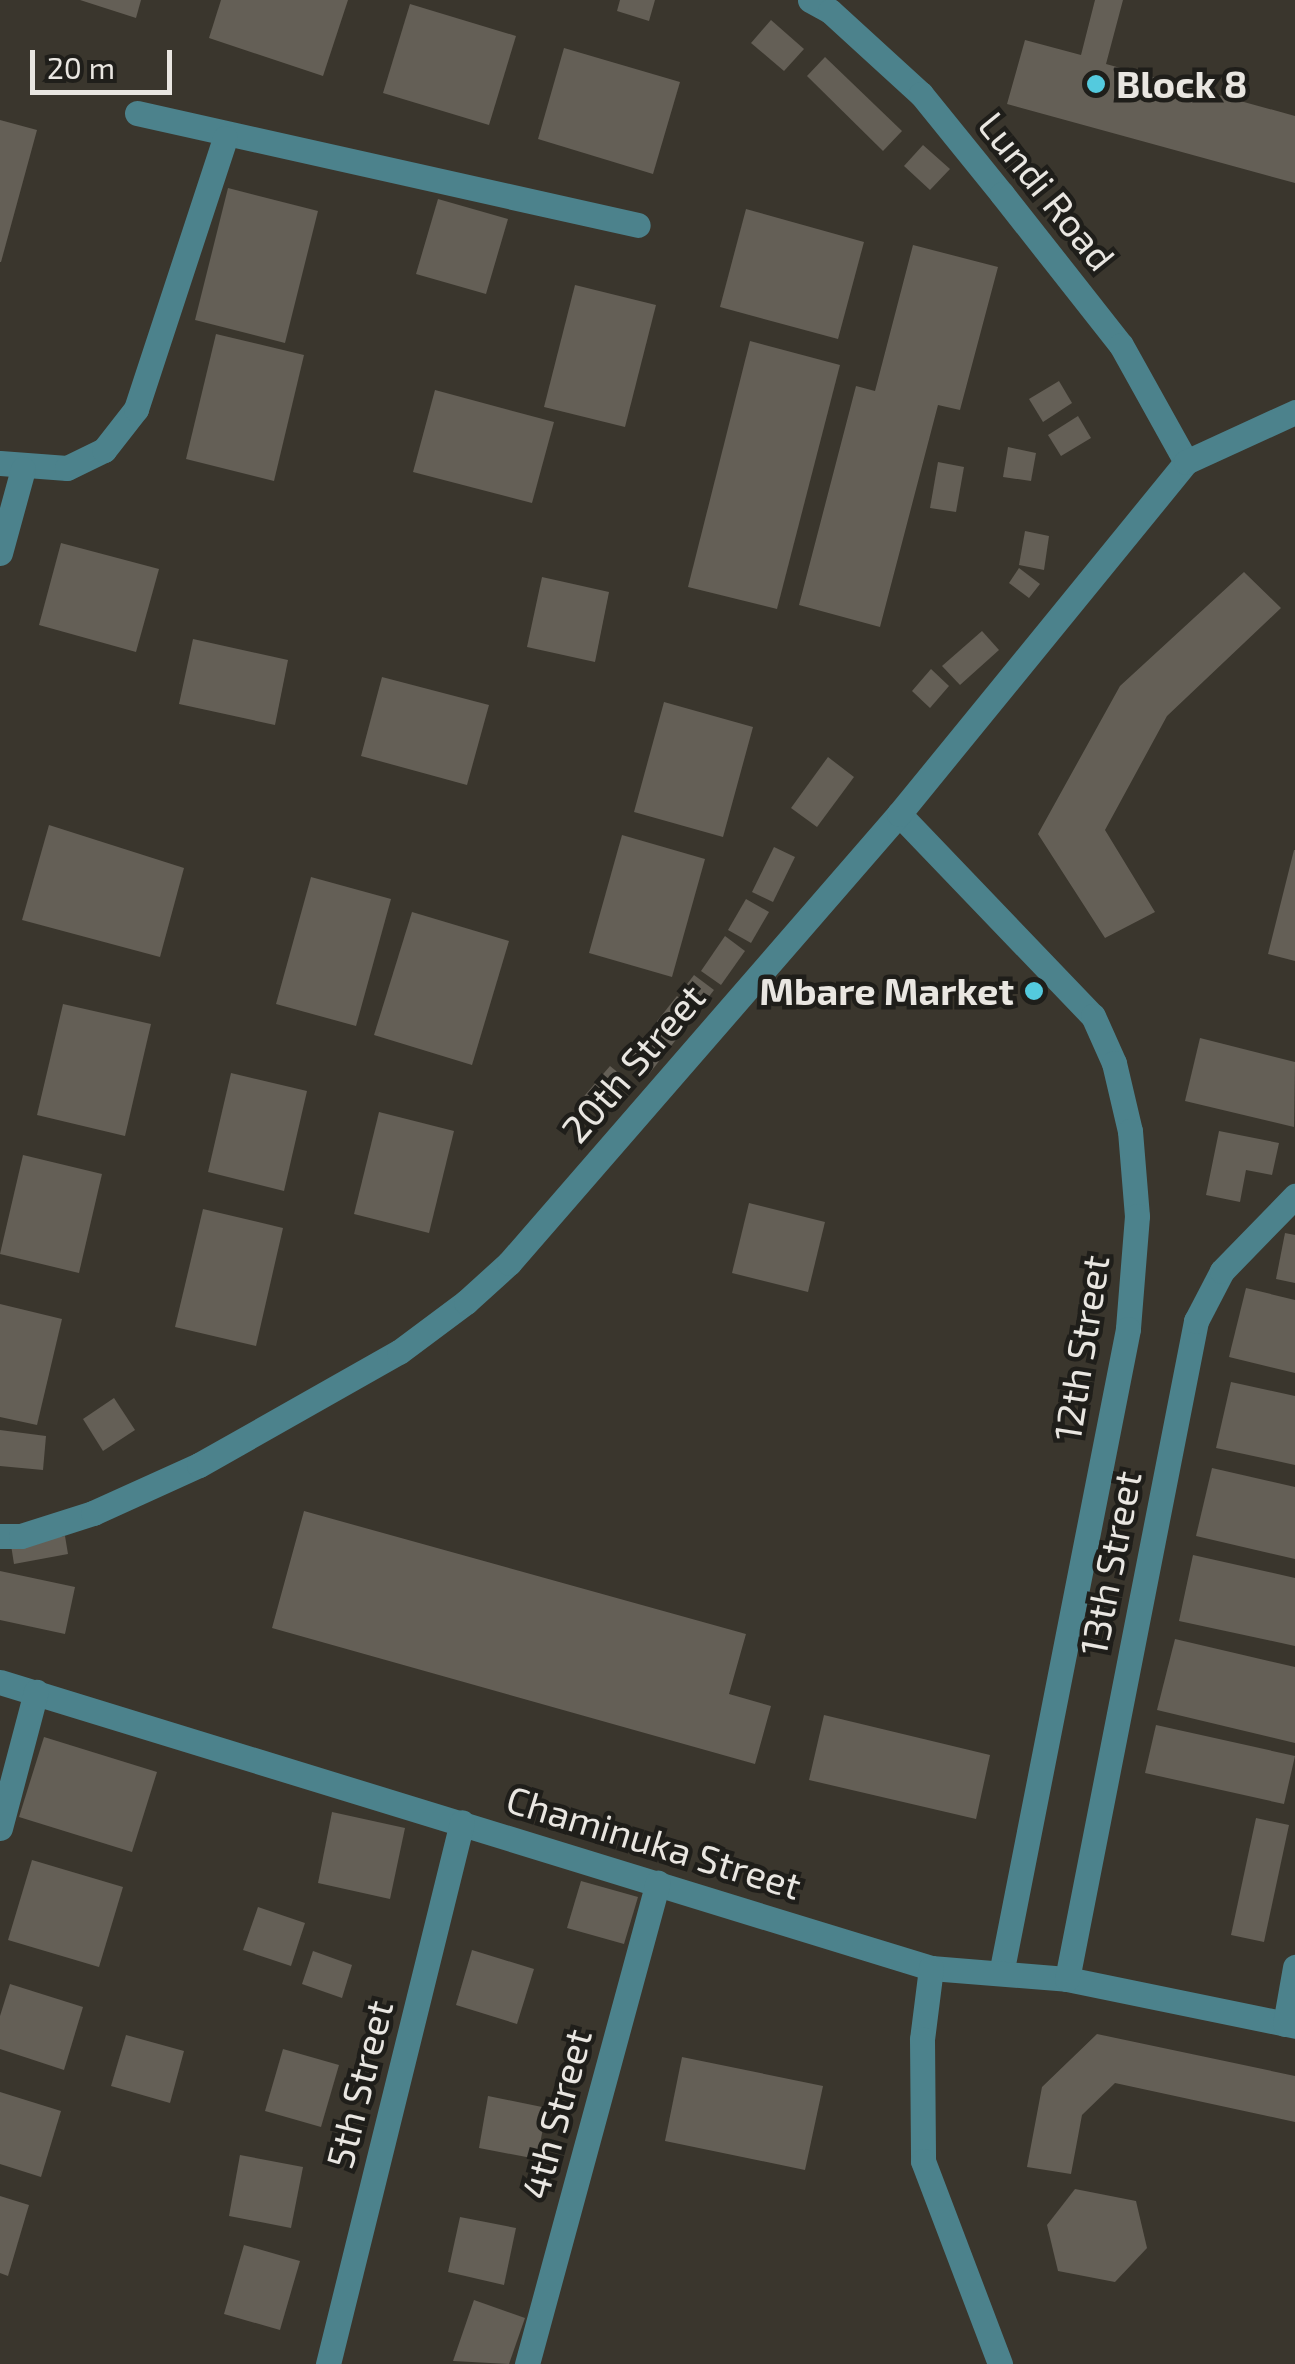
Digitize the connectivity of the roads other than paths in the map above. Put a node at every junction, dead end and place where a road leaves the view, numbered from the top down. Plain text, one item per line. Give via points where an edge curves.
1 (810, 0) edge
2 (136, 113) dead end
3 (225, 138) junction
4 (638, 225) dead end
5 (1295, 412) edge
6 (1186, 462) junction
7 (11, 466) edge
8 (0, 553) edge
9 (899, 814) junction
10 (1295, 1196) edge
11 (0, 1536) edge
12 (0, 1682) edge
13 (36, 1692) junction
14 (462, 1822) junction
15 (0, 1828) edge
16 (658, 1884) junction
17 (1295, 1967) edge
18 (932, 1968) junction
19 (1002, 1969) junction
20 (1067, 1979) junction
21 (1290, 2025) edge
22 (328, 2364) edge
23 (527, 2364) edge
24 (1000, 2364) edge

1 - 6 street, Lundi Road via 921,94 956,137 1121,345
2 - 3 street
3 - 4 street
3 - 7 street via 136,409 104,450 67,468
5 - 6 street
6 - 9 street, 20th Street
7 - 8 street
9 - 11 street, 20th Street via 509,1263 466,1302 399,1352 200,1465 92,1514
9 - 19 street, 12th Street via 1093,1016 1114,1063 1131,1148 1137,1216 1128,1329
10 - 20 street, 13th Street via 1222,1271 1196,1321
12 - 13 street, Chaminuka Street
13 - 14 street, Chaminuka Street
13 - 15 street
14 - 16 street, Chaminuka Street
14 - 22 street, 5th Street
16 - 18 street, Chaminuka Street
16 - 23 street, 4th Street
17 - 21 street
18 - 19 street, Chaminuka Street
18 - 24 street via 922,2039 923,2161
19 - 20 street, Chaminuka Street
20 - 21 street, Chaminuka Street

